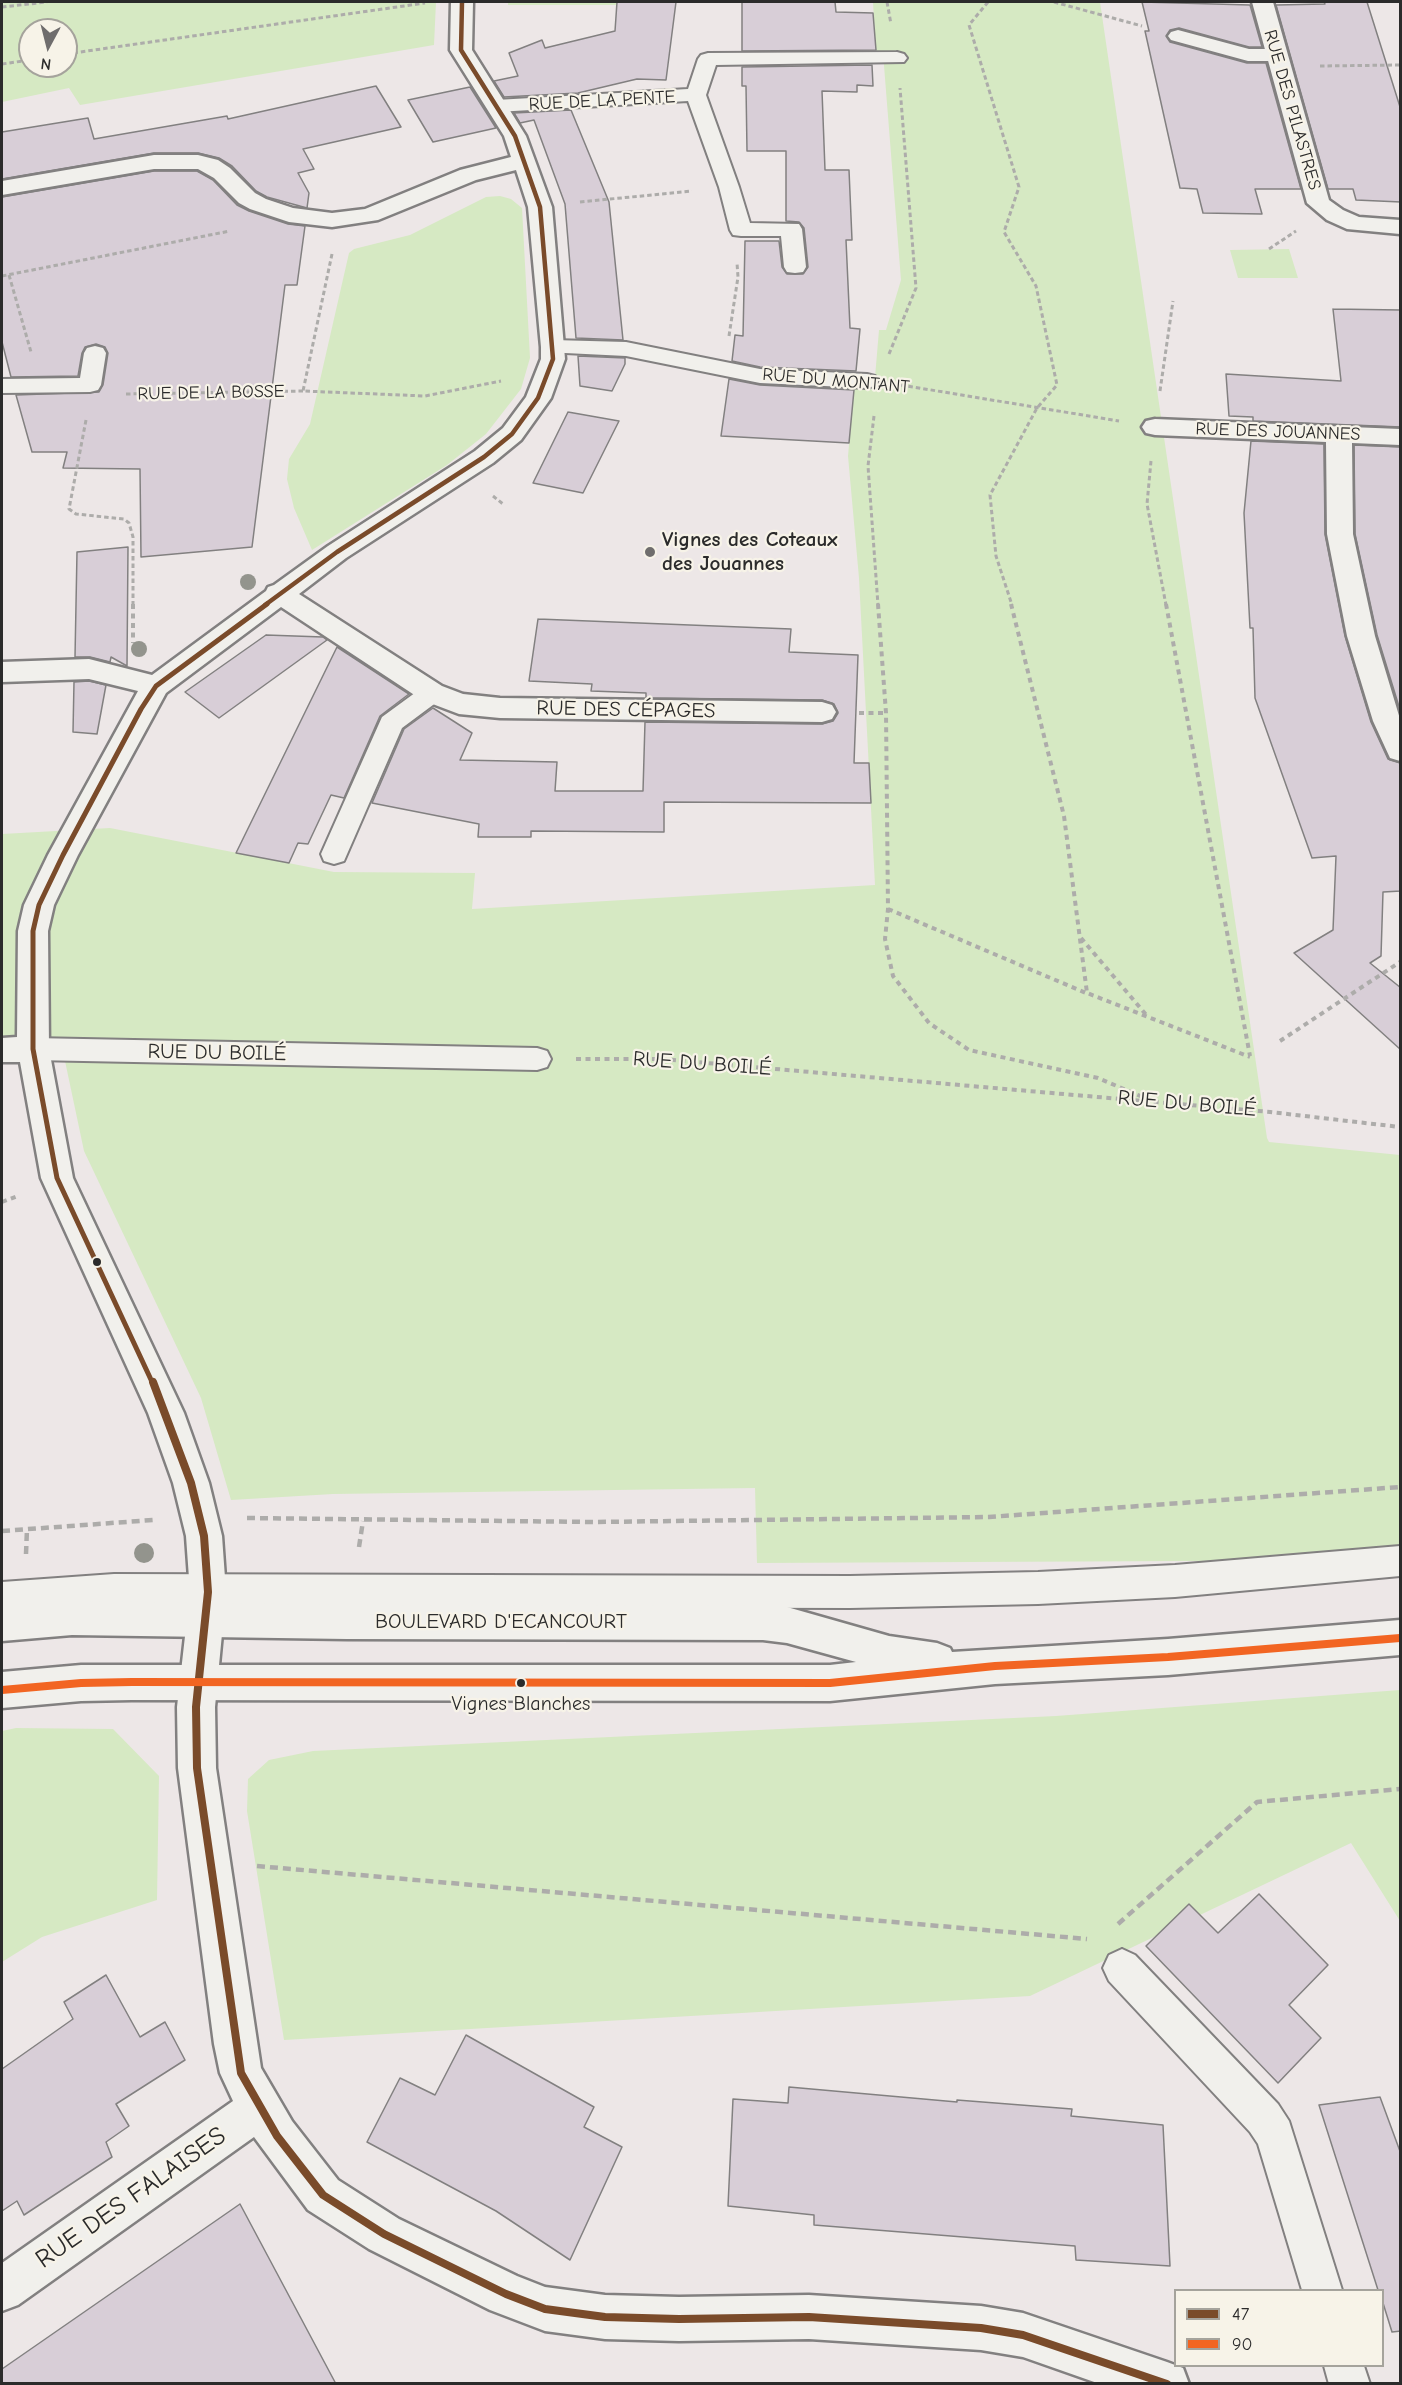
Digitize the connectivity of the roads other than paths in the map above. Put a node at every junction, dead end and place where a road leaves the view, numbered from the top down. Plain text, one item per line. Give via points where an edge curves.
1 (462, 2) edge
2 (1262, 2) edge
3 (1178, 36) road end
4 (897, 58) road end
5 (1277, 60) junction
6 (696, 95) junction
7 (496, 106) junction
8 (524, 162) junction
9 (2, 189) edge
10 (1401, 227) edge
11 (795, 267) dead end
12 (553, 346) junction
13 (95, 352) dead end
14 (872, 381) road end
15 (2, 386) edge
16 (1155, 427) road end
17 (1339, 435) junction
18 (1401, 437) edge
19 (278, 593) junction
20 (2, 672) edge
21 (156, 686) junction
22 (432, 693) junction
23 (822, 712) dead end
24 (1401, 752) edge
25 (334, 854) dead end
26 (17, 1050) edge
27 (537, 1059) road end
28 (1401, 1562) edge
29 (2, 1598) edge
30 (207, 1605) junction
31 (2, 1624) edge
32 (1401, 1638) edge
33 (995, 1666) junction
34 (200, 1682) junction
35 (2, 1690) edge
36 (1111, 1954) road end
37 (260, 2107) junction
38 (2, 2289) edge
39 (1322, 2289) edge
40 (1344, 2367) edge
41 (1167, 2384) edge
42 (1350, 2384) edge

1 - 7 street via 461,50
2 - 5 street, RUE DES PILASTRES
3 - 5 lane
4 - 6 lane, RUE DE LA PENTE via 708,59
5 - 10 street, RUE DES PILASTRES via 1319,203 1355,224
6 - 7 lane, RUE DE LA PENTE
6 - 11 lane via 741,230 791,229
7 - 8 street via 515,136
8 - 9 street via 468,175 370,215 332,220 289,215 258,204 210,165 190,161 154,162
8 - 12 street via 542,219
12 - 14 lane, RUE DU MONTANT via 626,349 760,376
12 - 19 street via 553,360 538,398 512,434 484,457
13 - 15 lane via 90,385
16 - 17 street, RUE DES JOUANNES
17 - 18 street, RUE DES JOUANNES
17 - 24 street via 1340,534 1361,636 1387,721
19 - 21 street
19 - 22 street, RUE DES CÉPAGES
20 - 21 street via 89,669
21 - 26 street via 39,905
22 - 23 street, RUE DES CÉPAGES via 459,704 500,708
22 - 25 lane via 391,723
26 - 27 lane, RUE DU BOILÉ
26 - 30 street via 57,1178 140,1353 191,1483 204,1536
28 - 30 lane via 1175,1581 1027,1588
29 - 30 lane via 85,1591
30 - 31 street, BOULEVARD D'ECANCOURT
30 - 33 street, BOULEVARD D'ECANCOURT via 347,1622 787,1624 889,1654
30 - 34 street
32 - 33 street, BOULEVARD D'ECANCOURT
33 - 34 street, BOULEVARD D'ECANCOURT via 830,1683
34 - 35 street, BOULEVARD D'ECANCOURT via 81,1683
34 - 37 street via 196,1707 197,1768 235,2044 241,2073
36 - 39 lane via 1264,2118 1275,2135
37 - 38 street, RUE DES FALAISES
37 - 41 street via 323,2196 384,2234 545,2309 605,2317 809,2317 981,2328 1023,2335
40 - 42 lane

